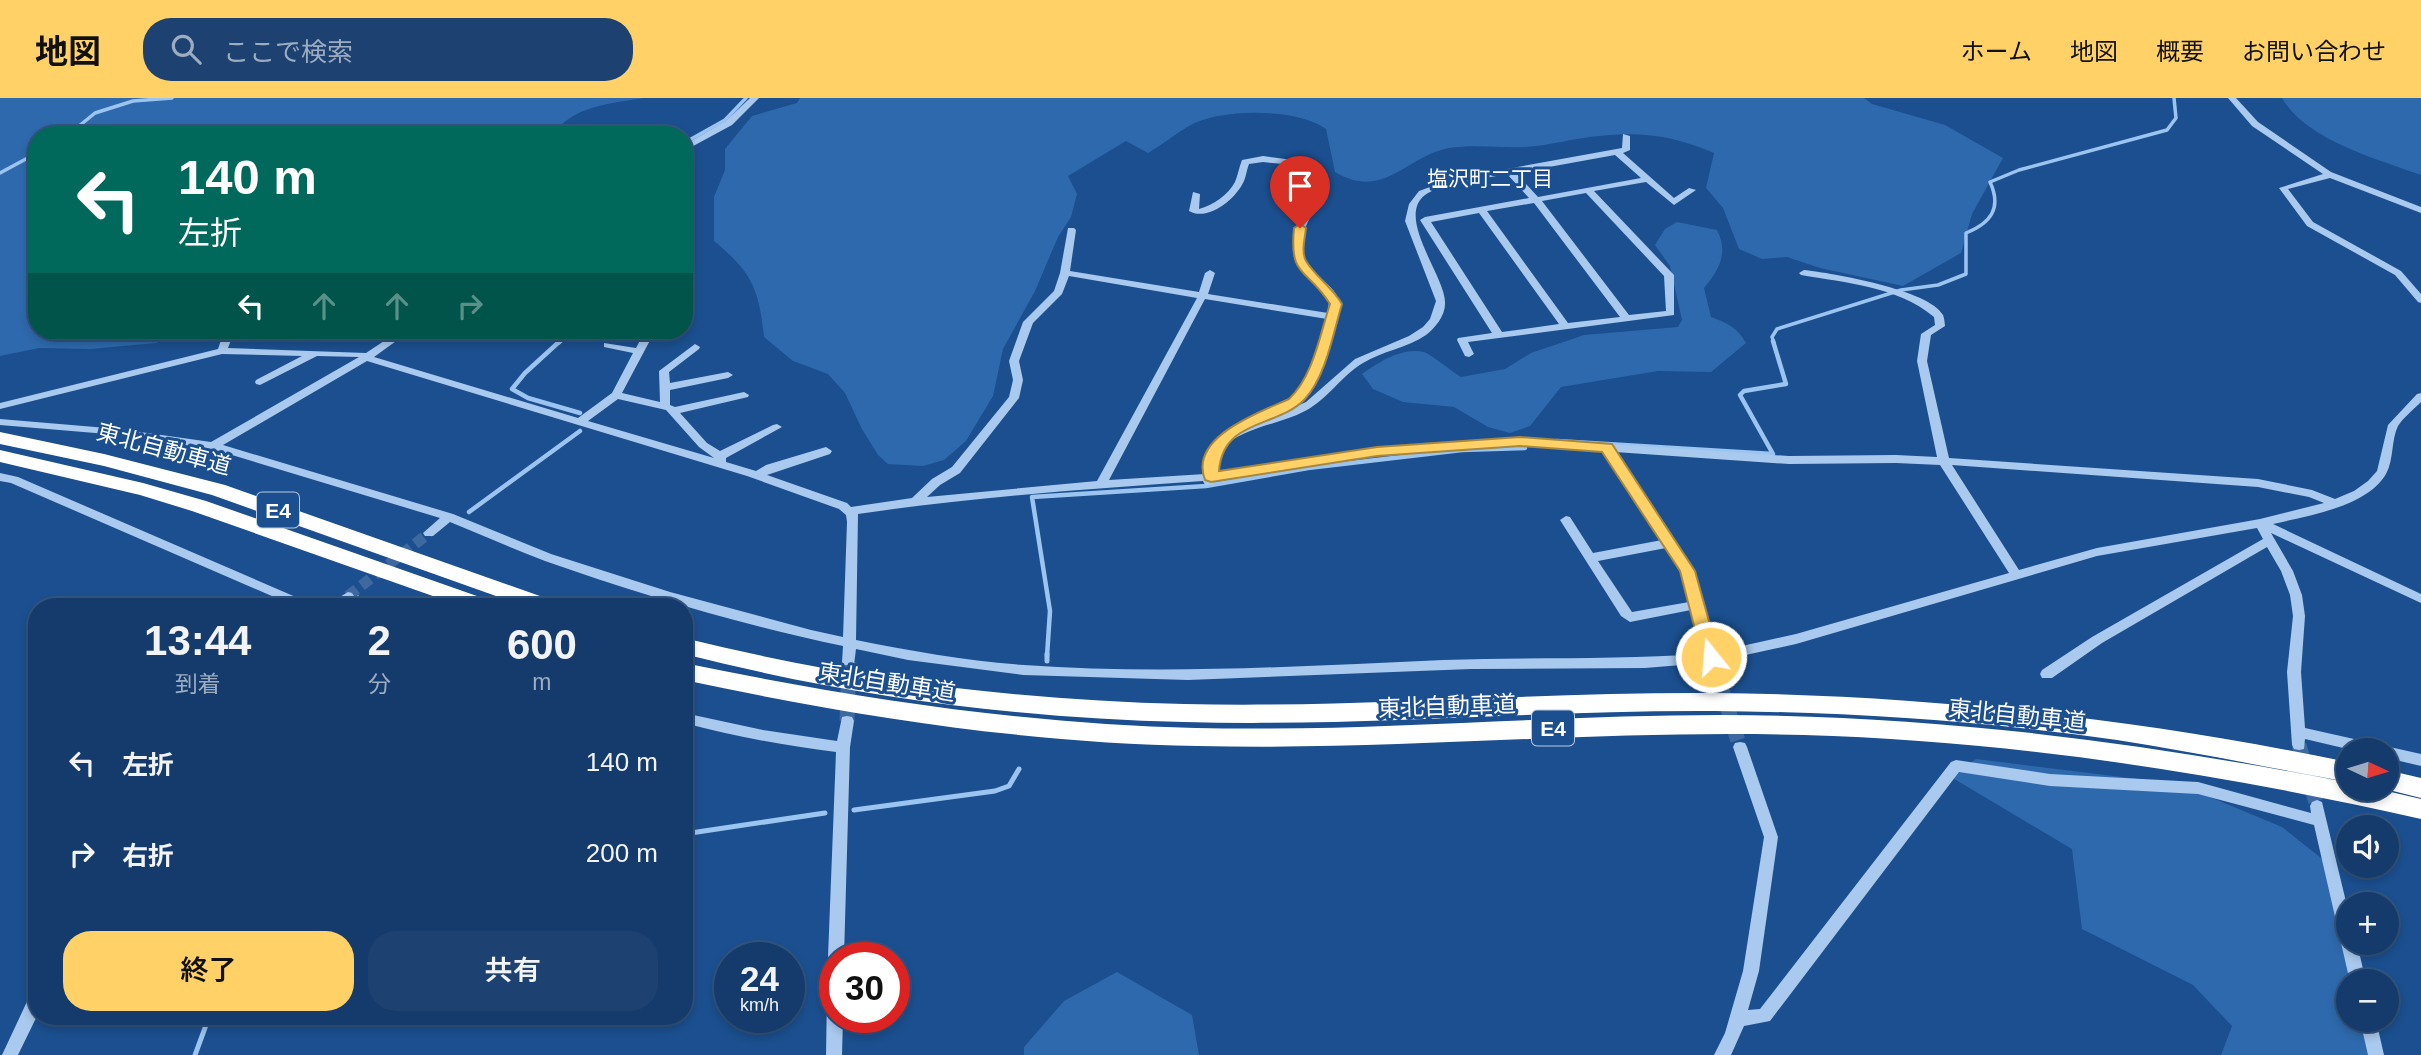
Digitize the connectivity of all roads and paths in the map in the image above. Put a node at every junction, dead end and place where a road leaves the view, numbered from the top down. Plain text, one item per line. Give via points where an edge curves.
1 (755, 98) edge
2 (2232, 98) edge
3 (1626, 136) dead end
4 (693, 144) edge
5 (1617, 152) junction
6 (1509, 171) junction
7 (2330, 175) junction
8 (1648, 179) junction
9 (1588, 190) junction
10 (1692, 190) dead end
11 (1196, 194) dead end
12 (1536, 200) junction
13 (2420, 209) edge
14 (1481, 210) junction
15 (1071, 230) dead end
16 (1065, 273) junction
17 (1210, 273) dead end
18 (1804, 273) dead end
19 (2421, 279) edge
20 (2412, 289) junction
21 (1202, 295) junction
22 (2421, 300) edge
23 (1333, 317) junction
24 (1627, 318) junction
25 (1565, 326) junction
26 (1498, 334) junction
27 (226, 340) edge
28 (392, 340) edge
29 (644, 340) edge
30 (608, 345) dead end
31 (695, 347) dead end
32 (222, 351) junction
33 (637, 352) junction
34 (316, 353) junction
35 (1469, 354) dead end
36 (369, 356) junction
37 (728, 375) dead end
38 (260, 382) dead end
39 (663, 388) junction
40 (616, 395) junction
41 (744, 395) dead end
42 (2421, 396) edge
43 (0, 406) edge
44 (669, 409) junction
45 (580, 421) junction
46 (0, 422) edge
47 (777, 427) dead end
48 (1230, 436) junction
49 (0, 438) edge
50 (213, 446) junction
51 (1606, 447) junction
52 (826, 451) dead end
53 (0, 456) edge
54 (720, 460) junction
55 (1944, 461) junction
56 (757, 475) junction
57 (0, 477) edge
58 (1210, 479) junction
59 (1101, 484) junction
60 (915, 501) junction
61 (2334, 503) junction
62 (848, 510) junction
63 (449, 517) junction
64 (1566, 520) dead end
65 (2260, 523) junction
66 (429, 533) tunnel mouth
67 (2270, 540) junction
68 (1670, 543) junction
69 (1589, 558) junction
70 (2016, 575) junction
71 (348, 596) tunnel mouth
72 (288, 598) edge
73 (345, 598) edge
74 (460, 598) edge
75 (524, 598) edge
76 (675, 598) edge
77 (2421, 599) edge
78 (693, 603) edge
79 (1695, 605) junction
80 (850, 642) junction
81 (693, 648) edge
82 (1711, 657) junction
83 (849, 662) tunnel mouth
84 (693, 672) edge
85 (2047, 674) dead end
86 (1720, 684) tunnel mouth
87 (693, 720) edge
88 (847, 721) tunnel mouth
89 (2336, 744) edge
90 (843, 747) junction
91 (1740, 747) tunnel mouth
92 (2399, 755) edge
93 (2421, 760) edge
94 (2336, 770) edge
95 (2399, 783) edge
96 (2421, 788) edge
97 (2421, 808) edge
98 (2337, 892) edge
99 (836, 942) edge
100 (28, 1017) edge
101 (1737, 1019) junction
102 (2371, 1032) edge
103 (834, 1033) edge
104 (10, 1055) edge
105 (834, 1055) edge
106 (1722, 1055) edge
107 (2376, 1055) edge

1 - 4 street via 729,123
2 - 7 street via 2255,124
3 - 5 street via 1626,150
5 - 6 street
5 - 8 street
6 - 12 street
6 - 48 street via 1452,181 1422,193 1413,204 1410,222 1441,301 1427,328 1356,363 1306,407
7 - 13 street
7 - 20 street via 2283,188 2310,224 2390,268
8 - 9 street
8 - 10 street via 1674,202
9 - 12 street
9 - 24 street via 1669,275 1671,313
11 - 23 street via 1193,211 1210,209 1238,185 1248,160 1308,165 1319,193 1303,219 1298,253 1306,271 1333,297
12 - 14 street
12 - 24 street
14 - 25 street
14 - 26 street via 1425,220
15 - 16 street
16 - 21 street
16 - 60 street via 1059,292 1028,322 1014,361 1018,380 1014,398 956,470
17 - 21 street
18 - 55 street via 1898,293 1940,316 1940,326 1926,334 1922,361
19 - 20 street
20 - 22 street
21 - 23 street
21 - 59 street
23 - 48 street via 1301,395 1242,425
24 - 25 street
25 - 26 street
26 - 35 street via 1462,340
27 - 32 street
28 - 36 street
29 - 33 street
30 - 33 street
31 - 39 street via 664,371
32 - 34 street
32 - 43 street
33 - 40 street
34 - 36 street
34 - 38 street
36 - 45 street
36 - 50 street
37 - 39 street
39 - 44 street
40 - 44 street
40 - 45 street
41 - 44 street
42 - 61 street via 2393,425 2382,472 2358,494
44 - 54 street
45 - 54 street
46 - 50 street
47 - 54 street
48 - 58 street via 1213,455
49 - 75 highway, 東北自動車道 / E4 via 218,489
50 - 63 street
51 - 55 street via 1789,460
51 - 58 street via 1520,442 1377,452
51 - 68 street
52 - 56 street
53 - 74 highway, 東北自動車道 / E4 via 187,502
54 - 56 street
55 - 61 street via 2258,483
55 - 70 street
56 - 62 street
57 - 72 street
58 - 59 street
59 - 60 street
60 - 62 street
61 - 65 street
62 - 80 street via 853,522
63 - 66 street
63 - 76 street via 547,556
64 - 69 street
65 - 67 street
65 - 70 street via 2097,552
65 - 77 street
67 - 85 street
67 - 89 street via 2296,595 2299,616 2294,672 2299,738
68 - 69 street
68 - 79 street via 1688,571
69 - 79 street via 1630,617
70 - 82 street via 1796,639
71 - 73 street
78 - 80 street
79 - 82 street
80 - 82 street via 908,655 1023,670 1188,675 1471,664 1645,663
80 - 83 street
81 - 94 highway, 東北自動車道 / E4 via 846,681 1090,709 1257,714 1713,702 1883,707 2047,721
82 - 86 street
84 - 97 highway, 東北自動車道 / E4 via 888,710 1085,732 1256,738 1733,724 1977,735 2160,758
87 - 90 street
88 - 90 street
90 - 99 street
91 - 101 street via 1771,837 1751,971
92 - 93 street
95 - 96 highway
98 - 101 street via 2318,814 2198,788 2050,780 1956,766 1764,1016
100 - 104 street
101 - 106 street
102 - 107 street
103 - 105 street

